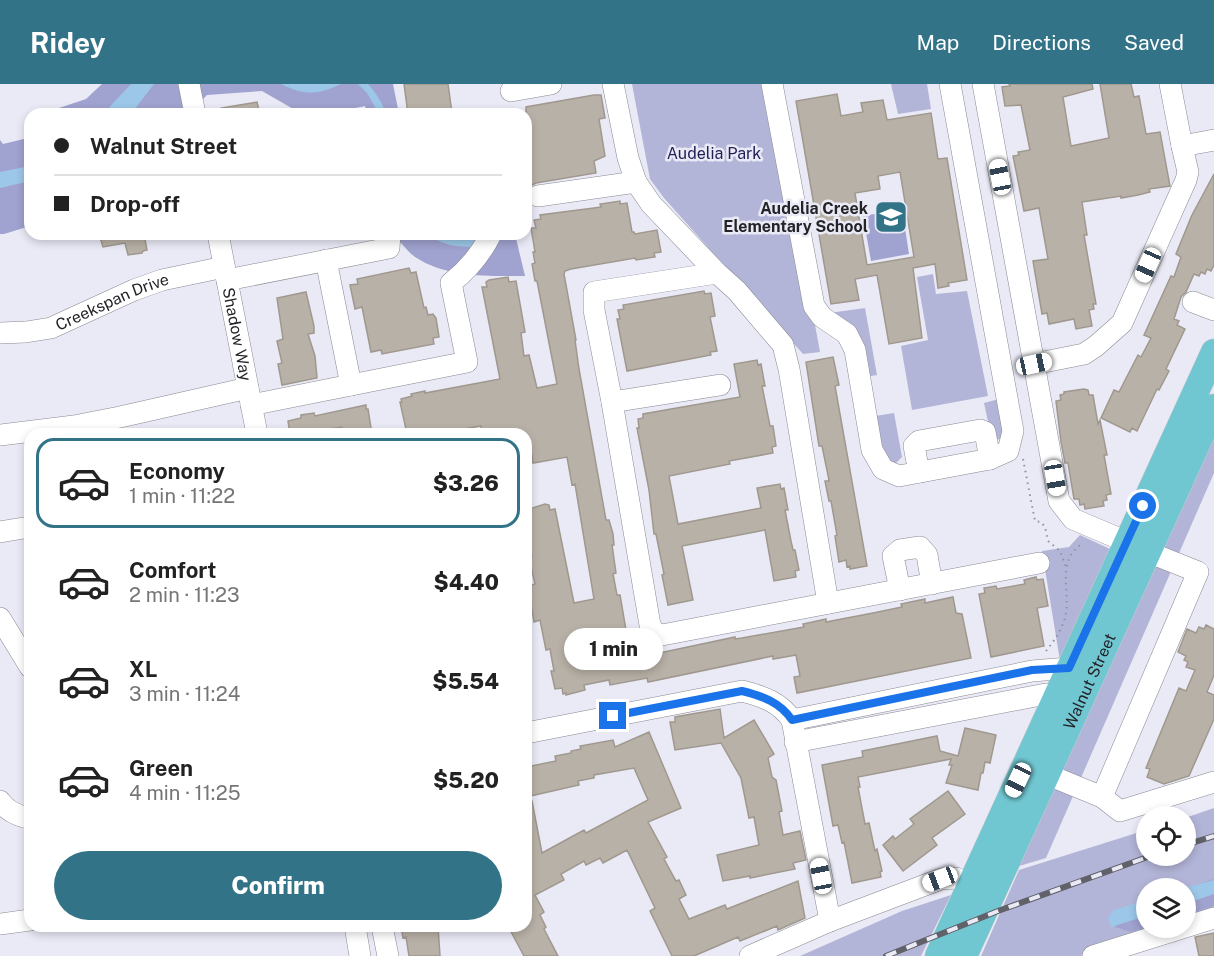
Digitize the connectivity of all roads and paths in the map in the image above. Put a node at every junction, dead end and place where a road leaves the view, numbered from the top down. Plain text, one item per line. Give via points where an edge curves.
1 (189, 84) edge
2 (551, 84) edge
3 (613, 84) edge
4 (772, 84) edge
5 (950, 84) edge
6 (983, 84) edge
7 (1170, 84) edge
8 (511, 91) dead end
9 (194, 108) edge
10 (1214, 140) edge
11 (1182, 146) junction
12 (636, 182) junction
13 (538, 196) dead end
14 (219, 240) edge
15 (390, 240) edge
16 (488, 240) edge
17 (326, 260) junction
18 (225, 273) junction
19 (717, 273) junction
20 (1193, 302) dead end
21 (1214, 310) edge
22 (0, 333) edge
23 (1214, 352) edge
24 (1034, 364) junction
25 (351, 385) junction
26 (720, 385) dead end
27 (250, 397) junction
28 (612, 402) junction
29 (1214, 407) edge
30 (58, 428) edge
31 (256, 428) edge
32 (24, 432) edge
33 (0, 435) edge
34 (999, 455) junction
35 (919, 472) junction
36 (1089, 526) junction
37 (24, 528) edge
38 (0, 532) edge
39 (1138, 547) junction
40 (1039, 563) dead end
41 (1065, 567) junction
42 (932, 584) junction
43 (900, 590) junction
44 (828, 603) junction
45 (0, 618) edge
46 (24, 652) edge
47 (1069, 668) junction
48 (1032, 670) junction
49 (1056, 697) junction
50 (792, 720) junction
51 (532, 732) edge
52 (795, 742) junction
53 (1046, 774) junction
54 (1214, 782) edge
55 (1102, 796) junction
56 (0, 801) edge
57 (24, 817) edge
58 (970, 885) junction
59 (1214, 918) edge
60 (24, 921) edge
61 (830, 921) junction
62 (0, 924) edge
63 (356, 932) edge
64 (383, 932) edge
65 (1123, 951) edge
66 (360, 956) edge
67 (388, 956) edge
68 (750, 956) edge
69 (938, 956) edge
70 (964, 956) edge
71 (1093, 956) edge

1 - 9 street
2 - 8 street
3 - 12 street via 627,158
4 - 35 street via 814,306 822,317 847,334 855,350 872,450 883,469 899,476
5 - 34 street via 1013,431
6 - 24 street
7 - 11 street
10 - 11 street
11 - 24 street via 1186,180 1122,323 1084,354
12 - 13 street
12 - 19 street via 651,204
14 - 18 street, Shadow Way
15 - 17 street, Creekspan Drive via 389,248
16 - 25 street via 481,254 451,283 467,362
17 - 18 street, Creekspan Drive
17 - 25 street
18 - 22 street, Creekspan Drive via 162,280 51,328
18 - 27 street, Shadow Way
19 - 28 street via 594,292
19 - 44 street via 783,345
20 - 21 street
23 - 39 main road, Walnut Street
24 - 36 street via 1059,501 1073,519
25 - 27 street
26 - 28 street
27 - 30 street
27 - 31 street, Shadow Way
28 - 44 street via 654,632 662,636
29 - 39 main road, Walnut Street
32 - 33 street
34 - 35 street
34 - 35 street via 983,430 916,443
34 - 41 path via 1025,460 1035,521 1045,526 1048,542 1060,551
36 - 39 street
36 - 41 path via 1091,538 1077,547
37 - 38 street
39 - 47 main road, Walnut Street
39 - 53 main road, Walnut Street
39 - 55 street via 1198,572
40 - 42 street
41 - 48 path via 1065,617 1058,635
42 - 43 street
42 - 43 street via 927,555 920,547 900,550 893,556
43 - 44 street
45 - 46 street
47 - 48 street
47 - 49 main road, Walnut Street
48 - 50 street
49 - 52 street via 1046,694
49 - 58 main road, Walnut Street
50 - 51 street via 785,710 763,697 742,691
50 - 52 street
52 - 61 street
53 - 55 street
53 - 70 main road, Walnut Street
54 - 55 street via 1119,811
56 - 57 street
58 - 61 street via 956,878 940,879
58 - 69 main road, Walnut Street
59 - 65 street
60 - 62 street
61 - 68 street
63 - 66 street
64 - 67 street
65 - 71 street

